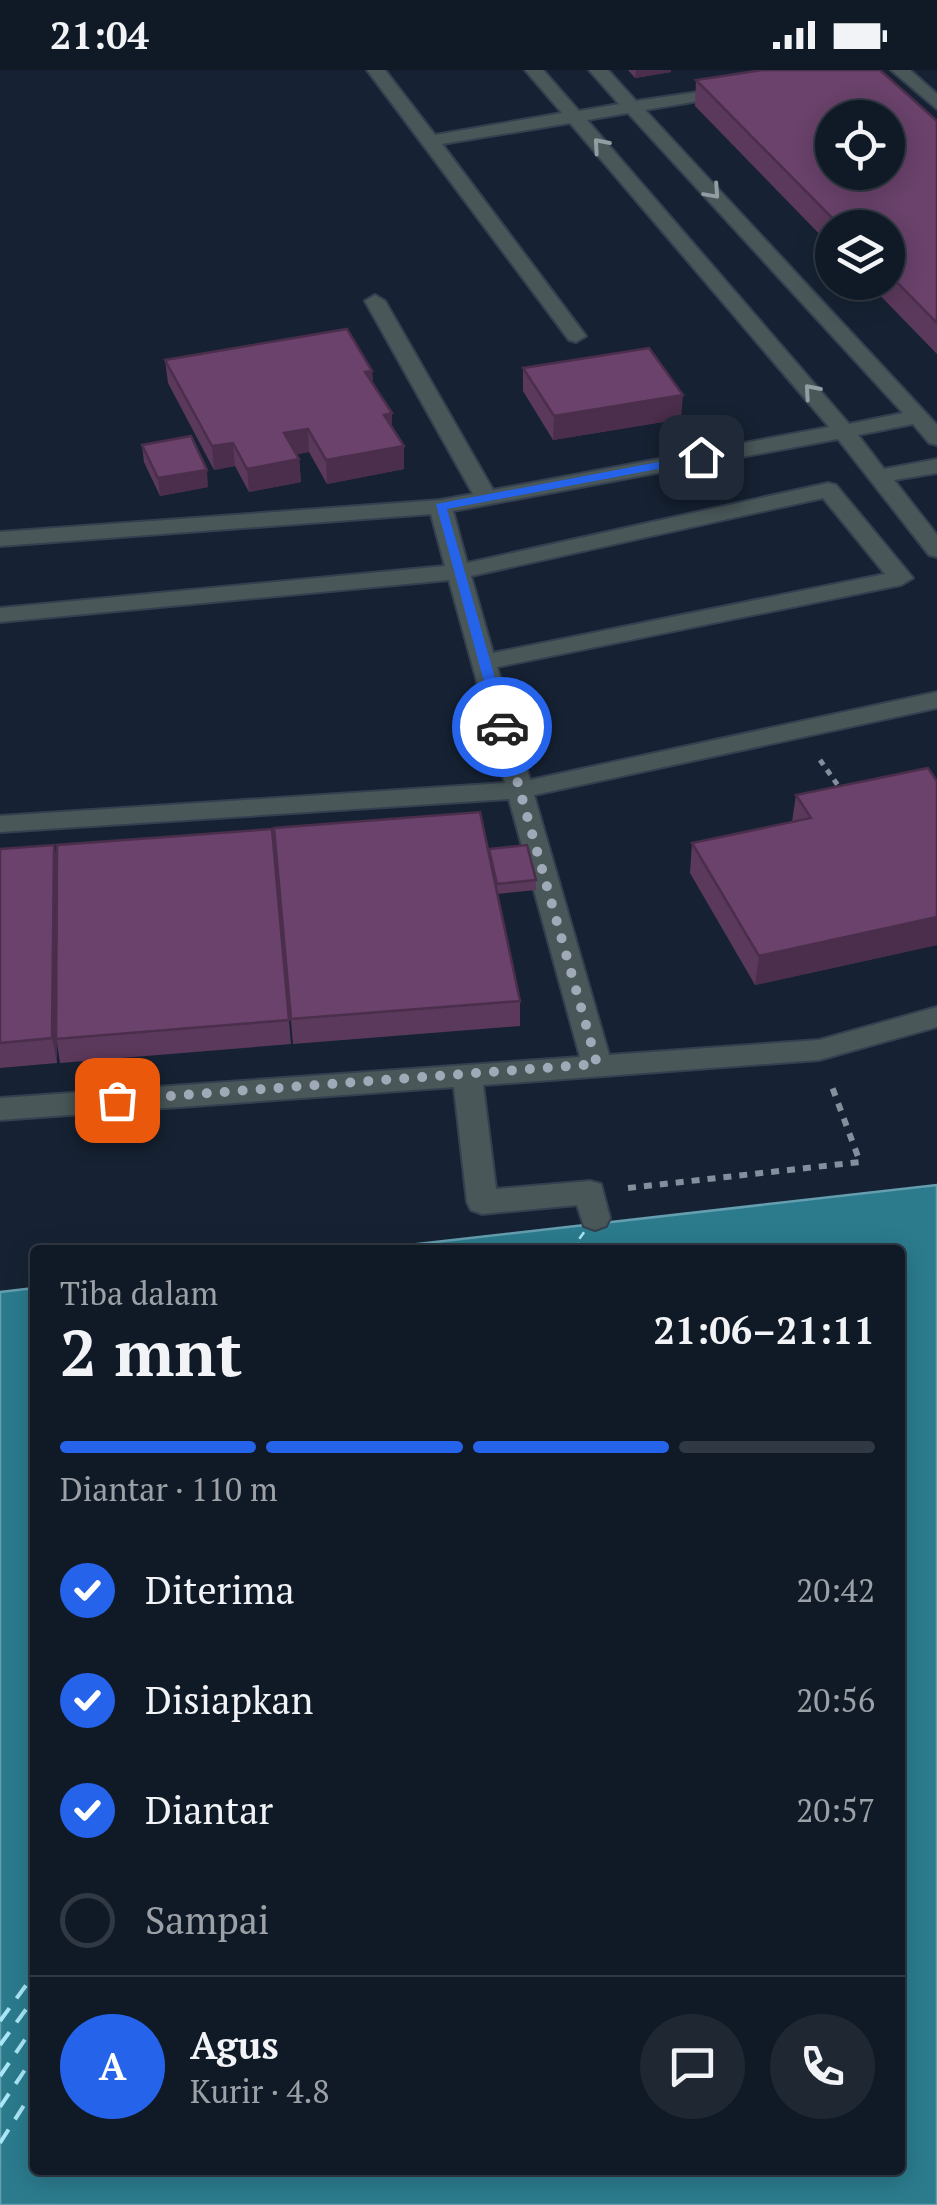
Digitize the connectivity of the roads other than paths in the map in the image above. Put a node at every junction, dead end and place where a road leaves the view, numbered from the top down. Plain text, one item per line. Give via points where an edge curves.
1 (376, 70) edge
2 (534, 70) edge
3 (598, 70) edge
4 (900, 70) edge
5 (749, 88) edge
6 (937, 104) edge
7 (632, 106) junction
8 (575, 116) junction
9 (430, 141) junction
10 (375, 301) dead end
11 (576, 336) dead end
12 (918, 417) junction
13 (844, 430) junction
14 (937, 438) edge
15 (937, 466) edge
16 (880, 476) junction
17 (486, 498) junction
18 (440, 507) junction
19 (919, 527) junction
20 (867, 538) junction
21 (0, 539) edge
22 (937, 550) edge
23 (458, 572) junction
24 (0, 615) edge
25 (484, 662) junction
26 (937, 700) edge
27 (520, 790) junction
28 (0, 824) edge
29 (937, 1017) edge
30 (597, 1064) junction
31 (467, 1074) junction
32 (0, 1110) edge
33 (593, 1205) road end

1 - 9 lane
2 - 8 lane
3 - 7 lane
4 - 6 lane
5 - 7 lane
7 - 8 lane
7 -> 12 lane
8 - 9 lane
13 -> 8 lane
9 - 11 lane
10 - 17 lane
12 - 13 lane
12 - 14 lane
13 - 16 lane
13 - 17 lane
15 - 16 lane
16 - 19 lane
17 - 18 lane
18 - 21 lane
18 - 23 lane
19 - 20 lane
19 - 22 lane
20 - 23 lane via 828,490
20 - 25 lane via 901,578
23 - 24 lane
23 - 25 lane
25 - 27 lane
26 - 27 lane
27 - 28 lane
27 - 30 lane
29 - 30 lane via 818,1050
30 - 31 lane
31 - 32 lane
31 - 33 lane via 482,1202

